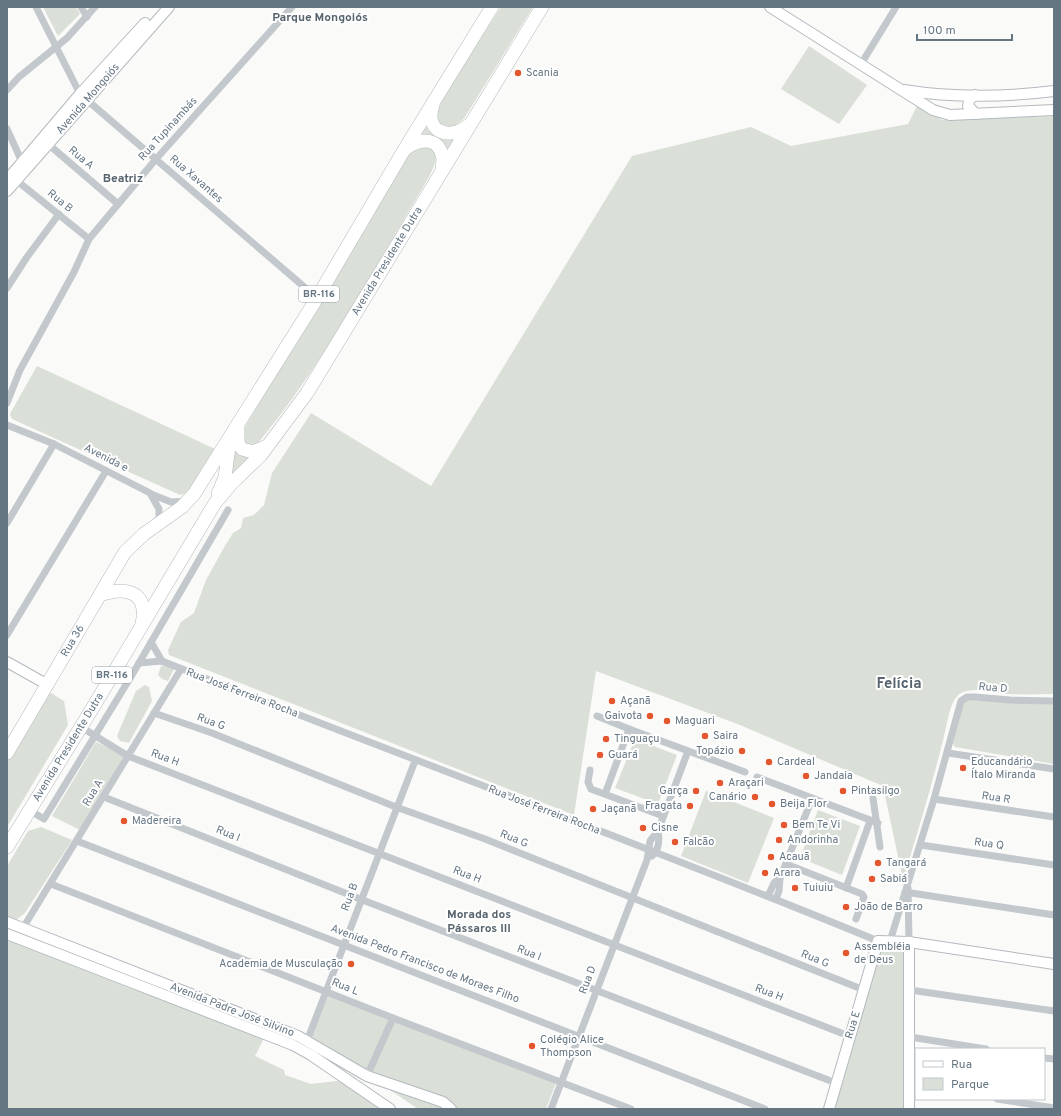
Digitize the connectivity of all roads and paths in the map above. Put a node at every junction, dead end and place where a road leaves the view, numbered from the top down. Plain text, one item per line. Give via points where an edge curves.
1 (36, 7) edge
2 (81, 7) edge
3 (95, 7) edge
4 (160, 7) edge
5 (169, 7) edge
6 (292, 7) edge
7 (492, 7) edge
8 (542, 7) edge
9 (770, 7) edge
10 (896, 7) edge
11 (87, 17) junction
12 (56, 48) junction
13 (861, 64) junction
14 (902, 89) junction
15 (7, 90) edge
16 (1054, 92) edge
17 (975, 95) junction
18 (83, 97) junction
19 (434, 99) junction
20 (1054, 110) edge
21 (976, 114) junction
22 (473, 120) junction
23 (7, 129) edge
24 (48, 144) junction
25 (404, 150) junction
26 (156, 159) junction
27 (22, 162) junction
28 (442, 171) junction
29 (12, 180) edge
30 (7, 191) edge
31 (118, 204) junction
32 (59, 214) junction
33 (89, 239) junction
34 (7, 288) edge
35 (317, 298) junction
36 (7, 403) edge
37 (238, 424) junction
38 (7, 425) edge
39 (231, 435) junction
40 (54, 444) junction
41 (270, 444) junction
42 (106, 471) junction
43 (150, 494) junction
44 (189, 501) junction
45 (215, 503) junction
46 (228, 510) dead end
47 (7, 523) edge
48 (144, 534) junction
49 (100, 595) junction
50 (142, 625) junction
51 (7, 635) edge
52 (151, 642) junction
53 (162, 661) junction
54 (7, 662) edge
55 (139, 663) junction
56 (181, 669) junction
57 (48, 685) junction
58 (1054, 701) edge
59 (154, 713) junction
60 (597, 716) dead end
61 (81, 727) junction
62 (629, 729) junction
63 (96, 736) junction
64 (688, 751) junction
65 (7, 753) edge
66 (948, 753) junction
67 (128, 756) junction
68 (414, 761) junction
69 (1054, 769) edge
70 (590, 770) dead end
71 (745, 772) dead end
72 (757, 777) dead end
73 (606, 794) junction
74 (104, 797) junction
75 (812, 798) junction
76 (873, 798) dead end
77 (934, 799) junction
78 (396, 807) junction
79 (28, 810) junction
80 (663, 816) junction
81 (1054, 818) edge
82 (874, 822) junction
83 (658, 831) junction
84 (77, 841) junction
85 (921, 845) junction
86 (880, 846) dead end
87 (7, 847) edge
88 (647, 849) junction
89 (378, 853) junction
90 (656, 853) junction
91 (647, 860) junction
92 (786, 864) junction
93 (1054, 865) edge
94 (780, 878) junction
95 (51, 884) junction
96 (846, 888) junction
97 (907, 890) junction
98 (768, 896) junction
99 (632, 898) junction
100 (360, 899) junction
101 (776, 899) junction
102 (1054, 915) edge
103 (856, 918) dead end
104 (7, 922) edge
105 (23, 928) junction
106 (7, 934) edge
107 (878, 941) junction
108 (890, 941) junction
109 (909, 942) junction
110 (344, 944) junction
111 (613, 944) junction
112 (1054, 964) edge
113 (595, 990) junction
114 (864, 990) junction
115 (910, 990) junction
116 (326, 991) junction
117 (1054, 1011) edge
118 (393, 1018) junction
119 (578, 1036) junction
120 (849, 1036) junction
121 (910, 1037) junction
122 (307, 1040) junction
123 (980, 1048) edge
124 (367, 1076) junction
125 (561, 1082) junction
126 (836, 1083) junction
127 (913, 1086) edge
128 (1003, 1100) edge
129 (442, 1106) edge
130 (1054, 1108) edge
131 (390, 1109) edge
132 (451, 1109) edge
133 (551, 1109) edge
134 (631, 1109) edge
135 (765, 1109) edge
136 (829, 1109) edge
137 (910, 1109) edge

1 - 12 street, Rua Xavantes
2 - 11 street
3 - 11 street
4 - 18 main road, Avenida Mongoiós
5 - 18 main road, Avenida Mongoiós
6 - 26 street, Rua Tupinambás
7 - 19 highway, Avenida Presidente Dutra / BR-116
8 - 22 highway, Avenida Presidente Dutra / BR-116
9 - 13 main road
10 - 13 street
11 - 12 street
12 - 15 street via 19,77
12 - 18 street, Rua Xavantes
13 - 14 main road
14 - 17 main road
14 - 21 main road via 919,102 943,113
16 - 17 main road
17 - 21 main road via 969,100 968,106
18 - 24 main road, Avenida Mongoiós
18 - 26 street, Rua Xavantes
18 - 27 main road, Avenida Mongoiós
19 - 22 highway via 430,111 436,128 441,132 452,134 461,131
19 - 25 highway, Avenida Presidente Dutra / BR-116
20 - 21 main road
22 - 28 highway, Avenida Presidente Dutra / BR-116
23 - 27 street
24 - 29 main road, Avenida Mongoiós
24 - 31 street, Rua A
25 - 28 highway via 419,141 426,140 434,144 442,155
25 - 35 highway, Avenida Presidente Dutra / BR-116
26 - 31 street, Rua Tupinambás
26 - 35 street, Rua Xavantes
27 - 29 main road, Avenida Mongoiós
28 - 41 highway, Avenida Presidente Dutra / BR-116 via 307,393
29 - 30 main road, Avenida Mongoiós
29 - 32 street, Rua B
31 - 33 street, Rua Tupinambás
32 - 33 street, Rua B
32 - 34 street
33 - 36 street, Rua Tupinambás via 74,272 20,370
35 - 37 highway, Avenida Presidente Dutra / BR-116
37 - 39 highway, Avenida Presidente Dutra / BR-116
37 - 41 highway via 238,443 242,449 256,452
38 - 40 street, Avenida e
39 - 44 highway, Rua 36
39 - 45 highway, Avenida Presidente Dutra / BR-116 via 225,477
40 - 42 street, Avenida e
40 - 47 street
41 - 45 highway, Avenida Presidente Dutra / BR-116
42 - 43 street, Avenida e
42 - 51 street
43 - 44 street, Avenida e via 171,502
43 - 48 street via 157,503 159,518
44 - 48 highway, Rua 36
45 - 50 highway, Avenida Presidente Dutra / BR-116
46 - 52 street
48 - 49 highway, Rua 36 via 125,552
49 - 50 highway via 114,590 133,593 144,608
49 - 57 highway, Rua 36
50 - 61 highway, Avenida Presidente Dutra / BR-116
52 - 53 street
52 - 55 street
53 - 55 street
53 - 56 street, Rua José Ferreira Rocha
54 - 57 main road
55 - 63 street
56 - 59 street, Rua A
56 - 68 street, Rua José Ferreira Rocha
57 - 65 highway, Rua 36
58 - 66 street, Rua D via 963,698 959,704
59 - 67 street, Rua A
59 - 78 street, Rua G via 212,733
60 - 62 street
61 - 63 street, Rua H
61 - 79 highway, Avenida Presidente Dutra / BR-116
62 - 64 street
62 - 73 street
63 - 67 street, Rua H
63 - 79 street via 44,819
64 - 71 street
64 - 80 street
66 - 69 street
66 - 77 street
67 - 74 street, Rua A
67 - 89 street, Rua H
68 - 78 street, Rua B
68 - 88 street, Rua José Ferreira Rocha
70 - 73 street via 591,789
72 - 75 street
73 - 80 street
74 - 84 street, Rua A
74 - 100 street, Rua I
75 - 82 street
75 - 92 street
76 - 82 street
77 - 81 street, Rua R
77 - 85 street
78 - 89 street, Rua B
78 - 99 street, Rua G via 485,838
79 - 87 highway, Avenida Presidente Dutra / BR-116
80 - 83 street
82 - 86 street
82 - 96 street
83 - 88 street
83 - 90 street
84 - 95 street, Rua A
84 - 110 street, Avenida Pedro Francisco de Moraes Filho
85 - 93 street, Rua Q
85 - 97 street
88 - 90 street, Rua José Ferreira Rocha
88 - 91 street, Rua D
89 - 100 street, Rua B
89 - 111 street, Rua H
90 - 91 street
90 - 98 street, Rua José Ferreira Rocha
91 - 99 street, Rua D
92 - 94 street
92 - 96 street
94 - 98 street via 774,883
94 - 101 street
95 - 105 street, Rua A
95 - 116 street, Rua L
96 - 103 street via 863,895
97 - 102 street
97 - 108 street
97 - 109 street
98 - 101 street, Rua José Ferreira Rocha
99 - 111 street, Rua D
99 - 114 street, Rua G
100 - 110 street, Rua B
100 - 113 street, Rua I
101 - 107 street, Rua José Ferreira Rocha
104 - 105 main road, Avenida Padre José Silvino
105 - 122 main road, Avenida Padre José Silvino
106 - 131 main road, Avenida Padre José Silvino via 293,1045
107 - 108 main road, Rua José Ferreira Rocha
107 - 114 main road, Rua E
108 - 109 main road, Rua José Ferreira Rocha
109 - 112 main road, Rua José Ferreira Rocha
109 - 115 main road
110 - 116 street, Rua B
110 - 119 street, Avenida Pedro Francisco de Moraes Filho
111 - 113 street, Rua D
111 - 120 street, Rua H
113 - 119 street, Rua D
113 - 126 street, Rua I
114 - 120 main road, Rua E
115 - 117 street
115 - 121 main road
116 - 118 street, Rua L
116 - 122 street, Rua B
118 - 124 street
118 - 125 street, Rua L
119 - 125 street, Rua D
119 - 135 street, Avenida Pedro Francisco de Moraes Filho
120 - 126 main road, Rua E
121 - 123 street
121 - 127 main road
122 - 124 main road, Avenida Padre José Silvino
124 - 129 main road, Avenida Padre José Silvino
125 - 133 street, Rua D
125 - 134 street, Rua L
126 - 136 main road, Rua E
127 - 137 main road
128 - 130 street
129 - 132 main road, Avenida Padre José Silvino

